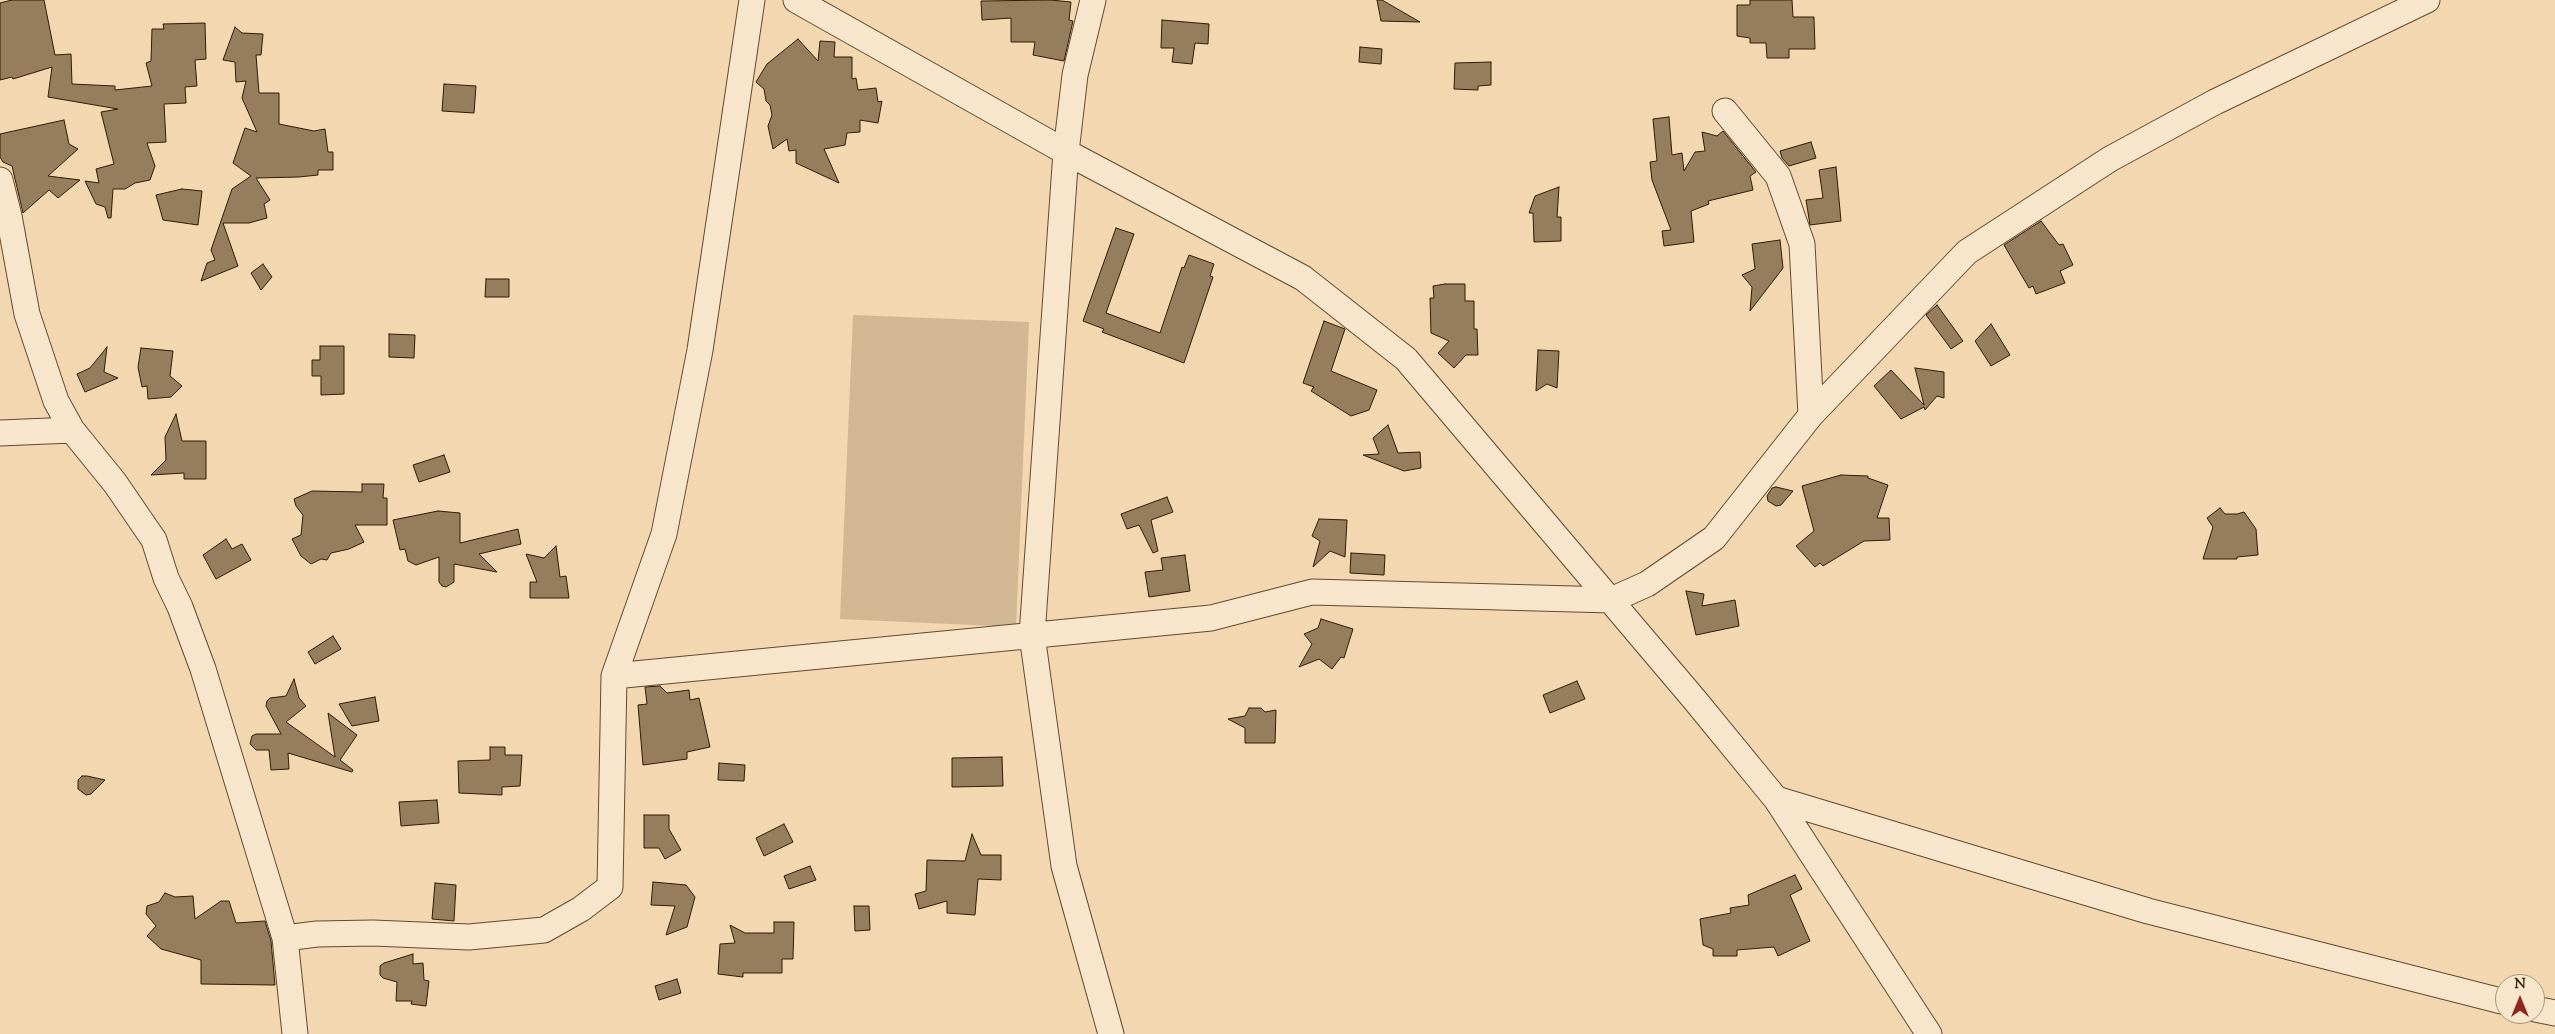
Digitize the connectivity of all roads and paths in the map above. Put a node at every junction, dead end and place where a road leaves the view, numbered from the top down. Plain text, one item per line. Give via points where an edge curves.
1 (752, 0) edge
2 (796, 0) edge
3 (1093, 0) edge
4 (2427, 0) edge
5 (824, 8) edge
6 (1725, 111) dead end
7 (1066, 152) junction
8 (0, 180) edge
9 (1811, 415) junction
10 (72, 430) junction
11 (0, 433) edge
12 (1611, 600) junction
13 (1032, 635) junction
14 (614, 676) junction
15 (1776, 799) junction
16 (286, 938) junction
17 (2495, 999) edge
18 (295, 1034) edge
19 (1111, 1034) edge
20 (1929, 1034) edge

1 - 14 street via 700,350 664,534
2 - 5 street
3 - 7 street via 1076,75
4 - 9 street via 2215,102 2110,159 1968,252
5 - 7 street
6 - 9 street via 1778,176 1802,244
7 - 12 street via 1303,278 1406,359
7 - 13 street
8 - 10 street via 27,314 56,401
9 - 12 street via 1714,538 1647,584
10 - 11 street
10 - 16 street via 115,483 154,540 203,669
12 - 13 street via 1312,592 1211,618
12 - 15 street
13 - 14 street
13 - 19 street via 1064,866
14 - 16 street via 610,887 581,909 544,930 469,937 364,933
15 - 17 street via 2148,911
15 - 20 street
16 - 18 street

